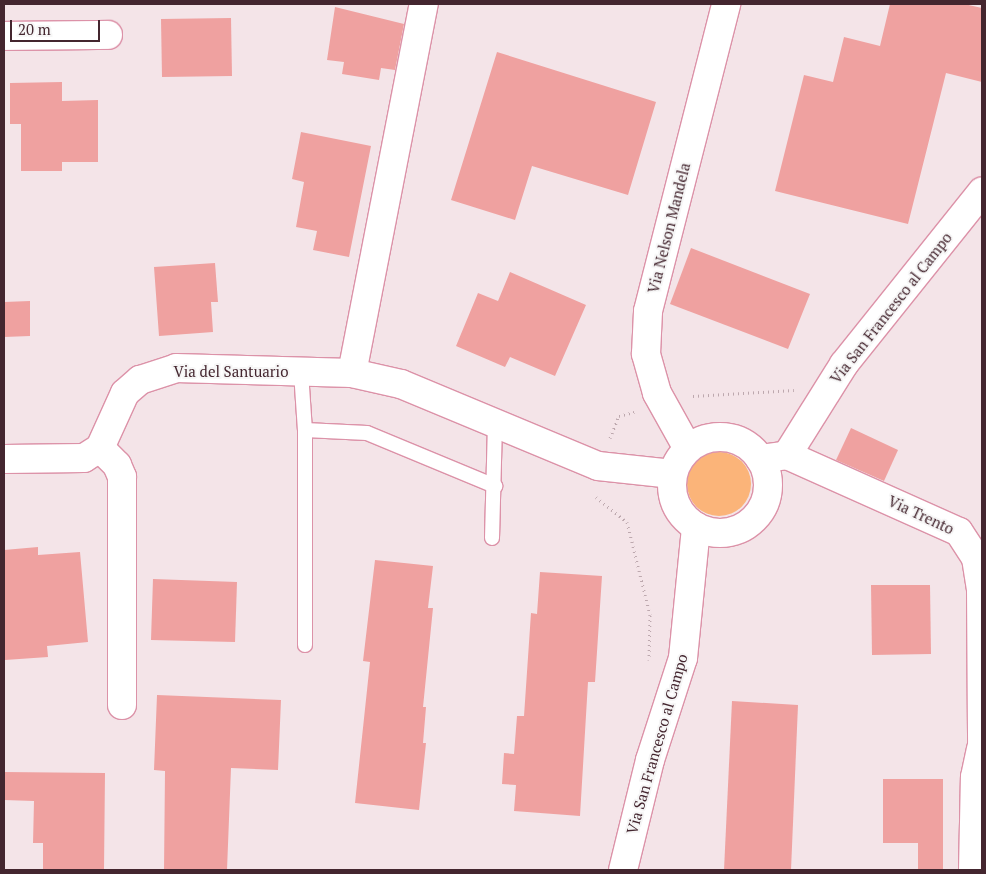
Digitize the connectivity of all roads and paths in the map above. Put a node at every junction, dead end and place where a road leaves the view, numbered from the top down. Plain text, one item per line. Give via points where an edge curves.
1 (424, 4) edge
2 (726, 4) edge
3 (108, 35) dead end
4 (4, 36) edge
5 (982, 192) edge
6 (301, 372) junction
7 (352, 373) junction
8 (805, 390) dead end
9 (662, 403) junction
10 (495, 421) junction
11 (305, 430) junction
12 (687, 447) junction
13 (100, 448) junction
14 (787, 455) junction
15 (4, 459) edge
16 (760, 459) junction
17 (598, 466) junction
18 (673, 474) junction
19 (495, 486) junction
20 (696, 527) junction
21 (492, 538) dead end
22 (305, 645) dead end
23 (648, 666) dead end
24 (122, 705) dead end
25 (982, 750) edge
26 (623, 870) edge
27 (973, 870) edge

1 - 7 street
2 - 9 street, Via Nelson Mandela via 648,311 646,354
3 - 4 street
5 - 14 street, Via San Francesco al Campo via 844,364
6 - 7 street, Via del Santuario
6 - 11 lane
6 - 13 street, Via del Santuario via 176,368 140,380 125,393
7 - 10 street, Via del Santuario via 401,384
8 - 9 path via 686,396
9 - 12 street, Via Nelson Mandela
9 - 17 path via 620,416
10 - 17 street, Via del Santuario
10 - 19 lane
11 - 19 lane via 367,433
11 - 22 lane
12 - 16 street via 707,439 724,437 740,442
12 - 18 street
13 - 15 street via 84,458
13 - 24 street via 117,465 122,477
14 - 16 street
14 - 25 street, Via Trento via 959,532 976,558 981,590
16 - 20 street via 767,472 769,489 758,516 744,528 728,533 715,534
17 - 18 street, Via del Santuario
17 - 23 path via 591,493 627,522 650,615
18 - 20 street via 676,505
19 - 21 lane
20 - 26 street, Via San Francesco al Campo via 683,658 650,760
25 - 27 street, Via Trento via 975,777

